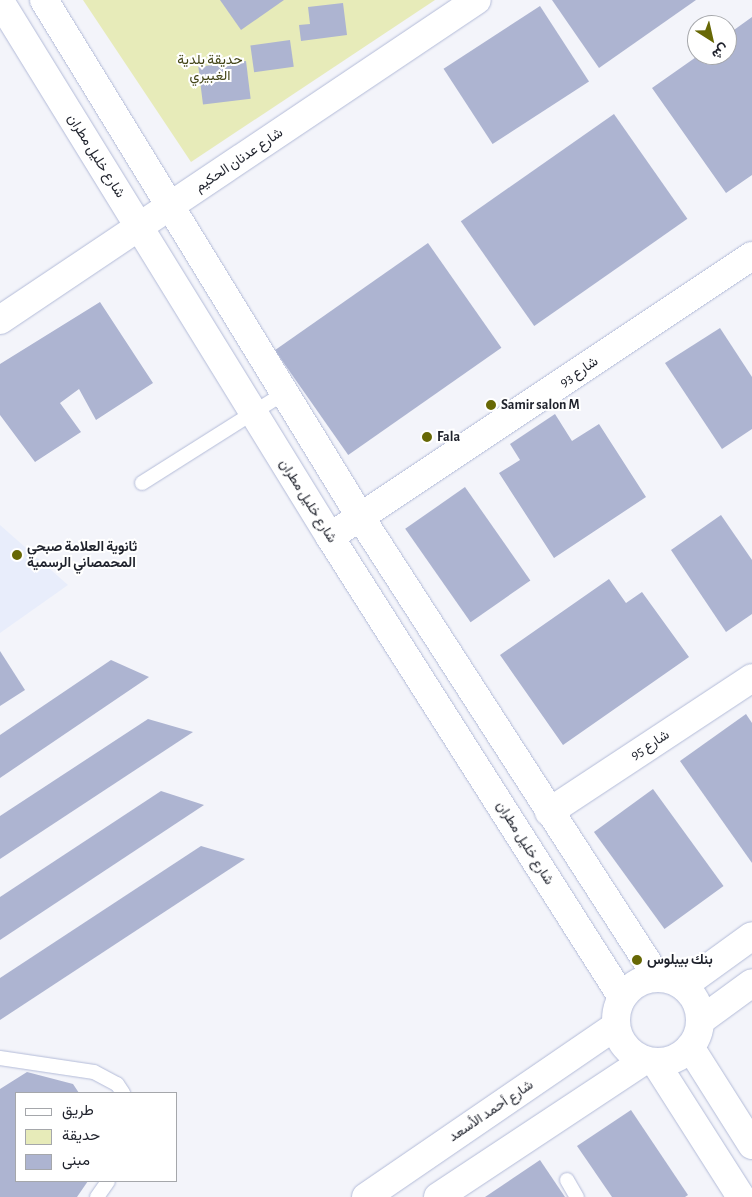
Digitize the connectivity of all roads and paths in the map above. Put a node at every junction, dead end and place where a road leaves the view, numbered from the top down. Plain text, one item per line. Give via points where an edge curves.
1 (44, 0) edge
2 (477, 0) edge
3 (4, 4) edge
4 (172, 206) junction
5 (140, 227) junction
6 (752, 256) edge
7 (0, 320) edge
8 (286, 392) junction
9 (254, 413) junction
10 (142, 483) dead end
11 (361, 518) junction
12 (330, 537) junction
13 (752, 678) edge
14 (548, 812) junction
15 (752, 936) edge
16 (657, 977) junction
17 (752, 983) edge
18 (683, 986) junction
19 (622, 997) junction
20 (700, 1021) junction
21 (616, 1026) junction
22 (690, 1047) junction
23 (0, 1058) edge
24 (650, 1061) junction
25 (122, 1092) edge
26 (752, 1145) edge
27 (567, 1180) dead end
28 (107, 1182) edge
29 (445, 1195) edge
30 (97, 1197) edge
31 (366, 1197) edge
32 (577, 1197) edge
33 (742, 1197) edge

1 - 4 street
2 - 4 street, شارع عدنان الحكيم
3 - 5 street, شارع خليل مطران
4 - 5 street, شارع عدنان الحكيم
4 - 8 street
5 - 7 street, شارع عدنان الحكيم
5 - 9 street, شارع خليل مطران
6 - 11 street, شارع 93
8 - 9 lane
8 - 11 street
9 - 10 lane
9 - 12 street, شارع خليل مطران
11 - 12 street, شارع 93
11 - 14 street
12 - 19 street, شارع خليل مطران
13 - 14 street, شارع 95
14 - 16 street
15 - 18 street
16 - 18 street
16 - 19 street via 637,983
17 - 20 street
18 - 20 street via 696,1001
19 - 21 street
20 - 22 street
21 - 24 street via 626,1047
21 - 31 street, شارع أحمد الأسعد
22 - 24 street via 670,1060
22 - 26 street
23 - 25 lane via 94,1072 117,1084
24 - 29 street
24 - 33 street
27 - 32 lane
28 - 30 lane

